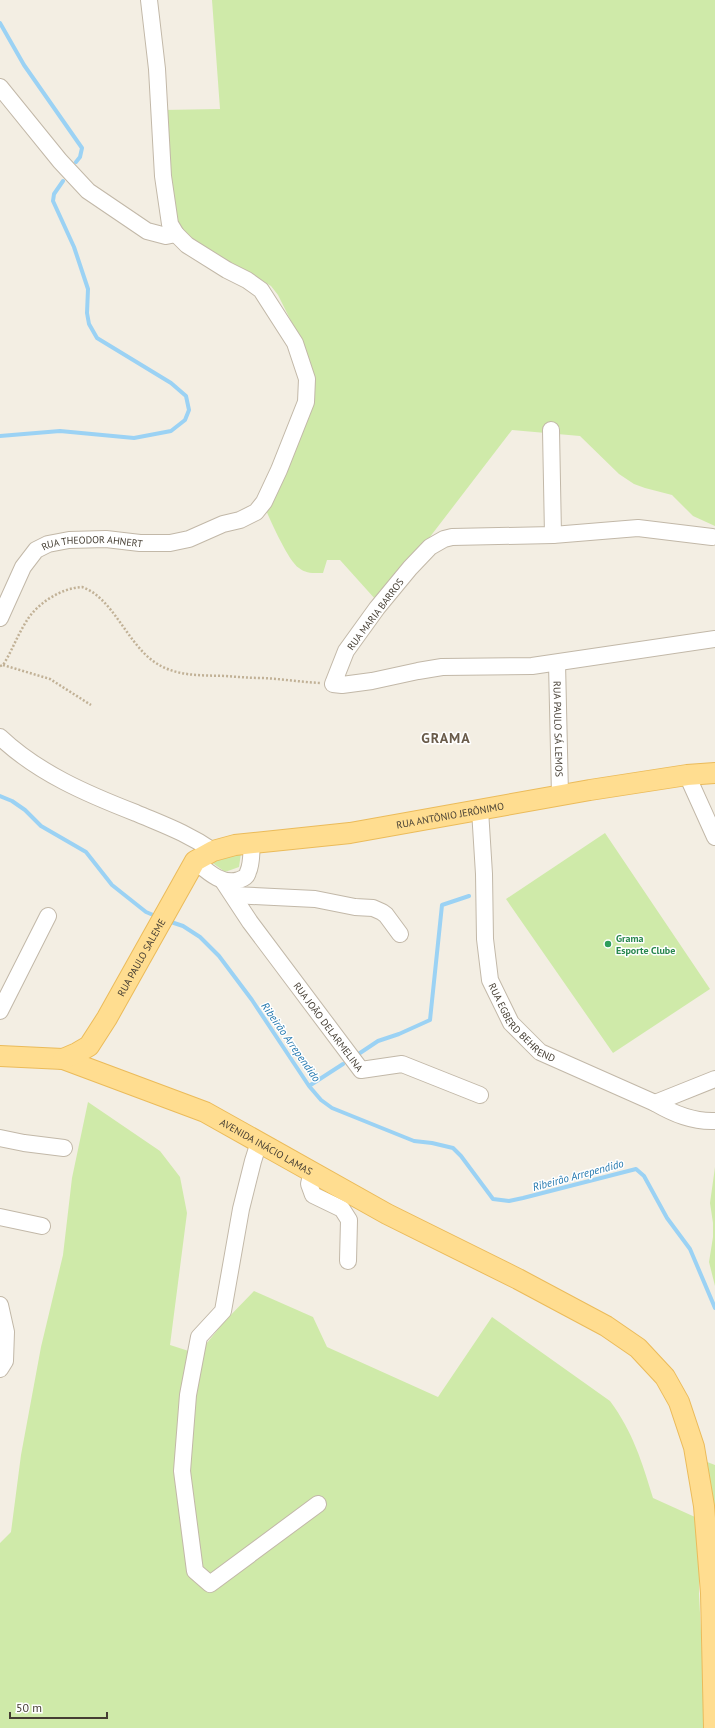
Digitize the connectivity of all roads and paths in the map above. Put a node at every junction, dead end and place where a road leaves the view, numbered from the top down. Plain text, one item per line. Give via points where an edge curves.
1 (149, 0) edge
2 (0, 87) edge
3 (176, 234) junction
4 (551, 430) dead end
5 (553, 535) junction
6 (712, 537) dead end
7 (0, 618) edge
8 (715, 639) edge
9 (557, 663) junction
10 (1, 666) edge
11 (333, 684) junction
12 (91, 704) dead end
13 (0, 737) edge
14 (715, 773) edge
15 (687, 775) junction
16 (560, 795) junction
17 (480, 810) junction
18 (715, 837) edge
19 (252, 844) junction
20 (213, 851) junction
21 (195, 861) junction
22 (223, 880) junction
23 (232, 895) junction
24 (48, 916) dead end
25 (400, 934) dead end
26 (0, 1011) edge
27 (0, 1056) edge
28 (63, 1059) junction
29 (715, 1078) edge
30 (480, 1095) dead end
31 (655, 1103) junction
32 (715, 1121) edge
33 (0, 1138) edge
34 (259, 1142) junction
35 (64, 1148) dead end
36 (312, 1172) junction
37 (0, 1218) edge
38 (42, 1226) dead end
39 (348, 1261) dead end
40 (0, 1305) edge
41 (0, 1369) edge
42 (318, 1504) dead end
43 (714, 1728) edge

1 - 3 street via 157,69 163,176 170,224
2 - 3 street via 88,191 147,231 166,236
3 - 7 street, RUA THEODOR AHNERT via 187,245 261,290 295,343 307,379 306,402 279,470 264,502 253,514 223,524 190,540 170,543 79,540 48,544 36,550 23,567
4 - 5 street
5 - 6 street, RUA MARIA BARROS via 638,528
5 - 11 street, RUA MARIA BARROS via 452,537 436,542 410,568 346,651
8 - 9 street
9 - 11 street via 532,666 442,667 372,681
9 - 16 street, RUA PAULO SÁ LEMOS
10 - 11 path via 27,620 36,610 57,594 82,587 100,597 132,641 153,661 165,668 201,677 226,676
10 - 12 path via 50,679
13 - 20 street via 28,760 64,782 178,830
14 - 15 main road, RUA ANTÔNIO JERÔNIMO
15 - 16 main road, RUA ANTÔNIO JERÔNIMO
15 - 18 street
16 - 17 main road, RUA ANTÔNIO JERÔNIMO
17 - 19 main road, RUA ANTÔNIO JERÔNIMO via 350,833
17 - 31 street, RUA EGBERD BEHREND via 485,939 490,980 511,1023 540,1052
19 - 20 main road, RUA ANTÔNIO JERÔNIMO via 235,845
19 - 22 street via 250,867 245,877 233,882
20 - 21 main road
21 - 22 street
21 - 28 main road, RUA PAULO SALEME via 89,1046
22 - 23 street, RUA JOÃO DELARMELINA
23 - 25 street via 316,899 373,908 382,912
23 - 30 street, RUA JOÃO DELARMELINA via 361,1070 402,1064
24 - 26 street
27 - 28 main road, AVENIDA INÁCIO LAMAS
28 - 34 main road, AVENIDA INÁCIO LAMAS via 205,1112
29 - 31 street
31 - 32 street, RUA EGBERD BEHREND via 671,1112 702,1121
33 - 35 street
34 - 36 main road, AVENIDA INÁCIO LAMAS
34 - 42 street via 241,1209 223,1311 199,1337 188,1395 182,1471 195,1571 210,1584
36 - 39 street via 309,1184 313,1195 342,1209 349,1220
36 - 43 main road, AVENIDA INÁCIO LAMAS via 387,1214 606,1326 638,1348 665,1377 680,1402 694,1447 704,1506 711,1594
37 - 38 street
40 - 41 street via 6,1332 5,1361

